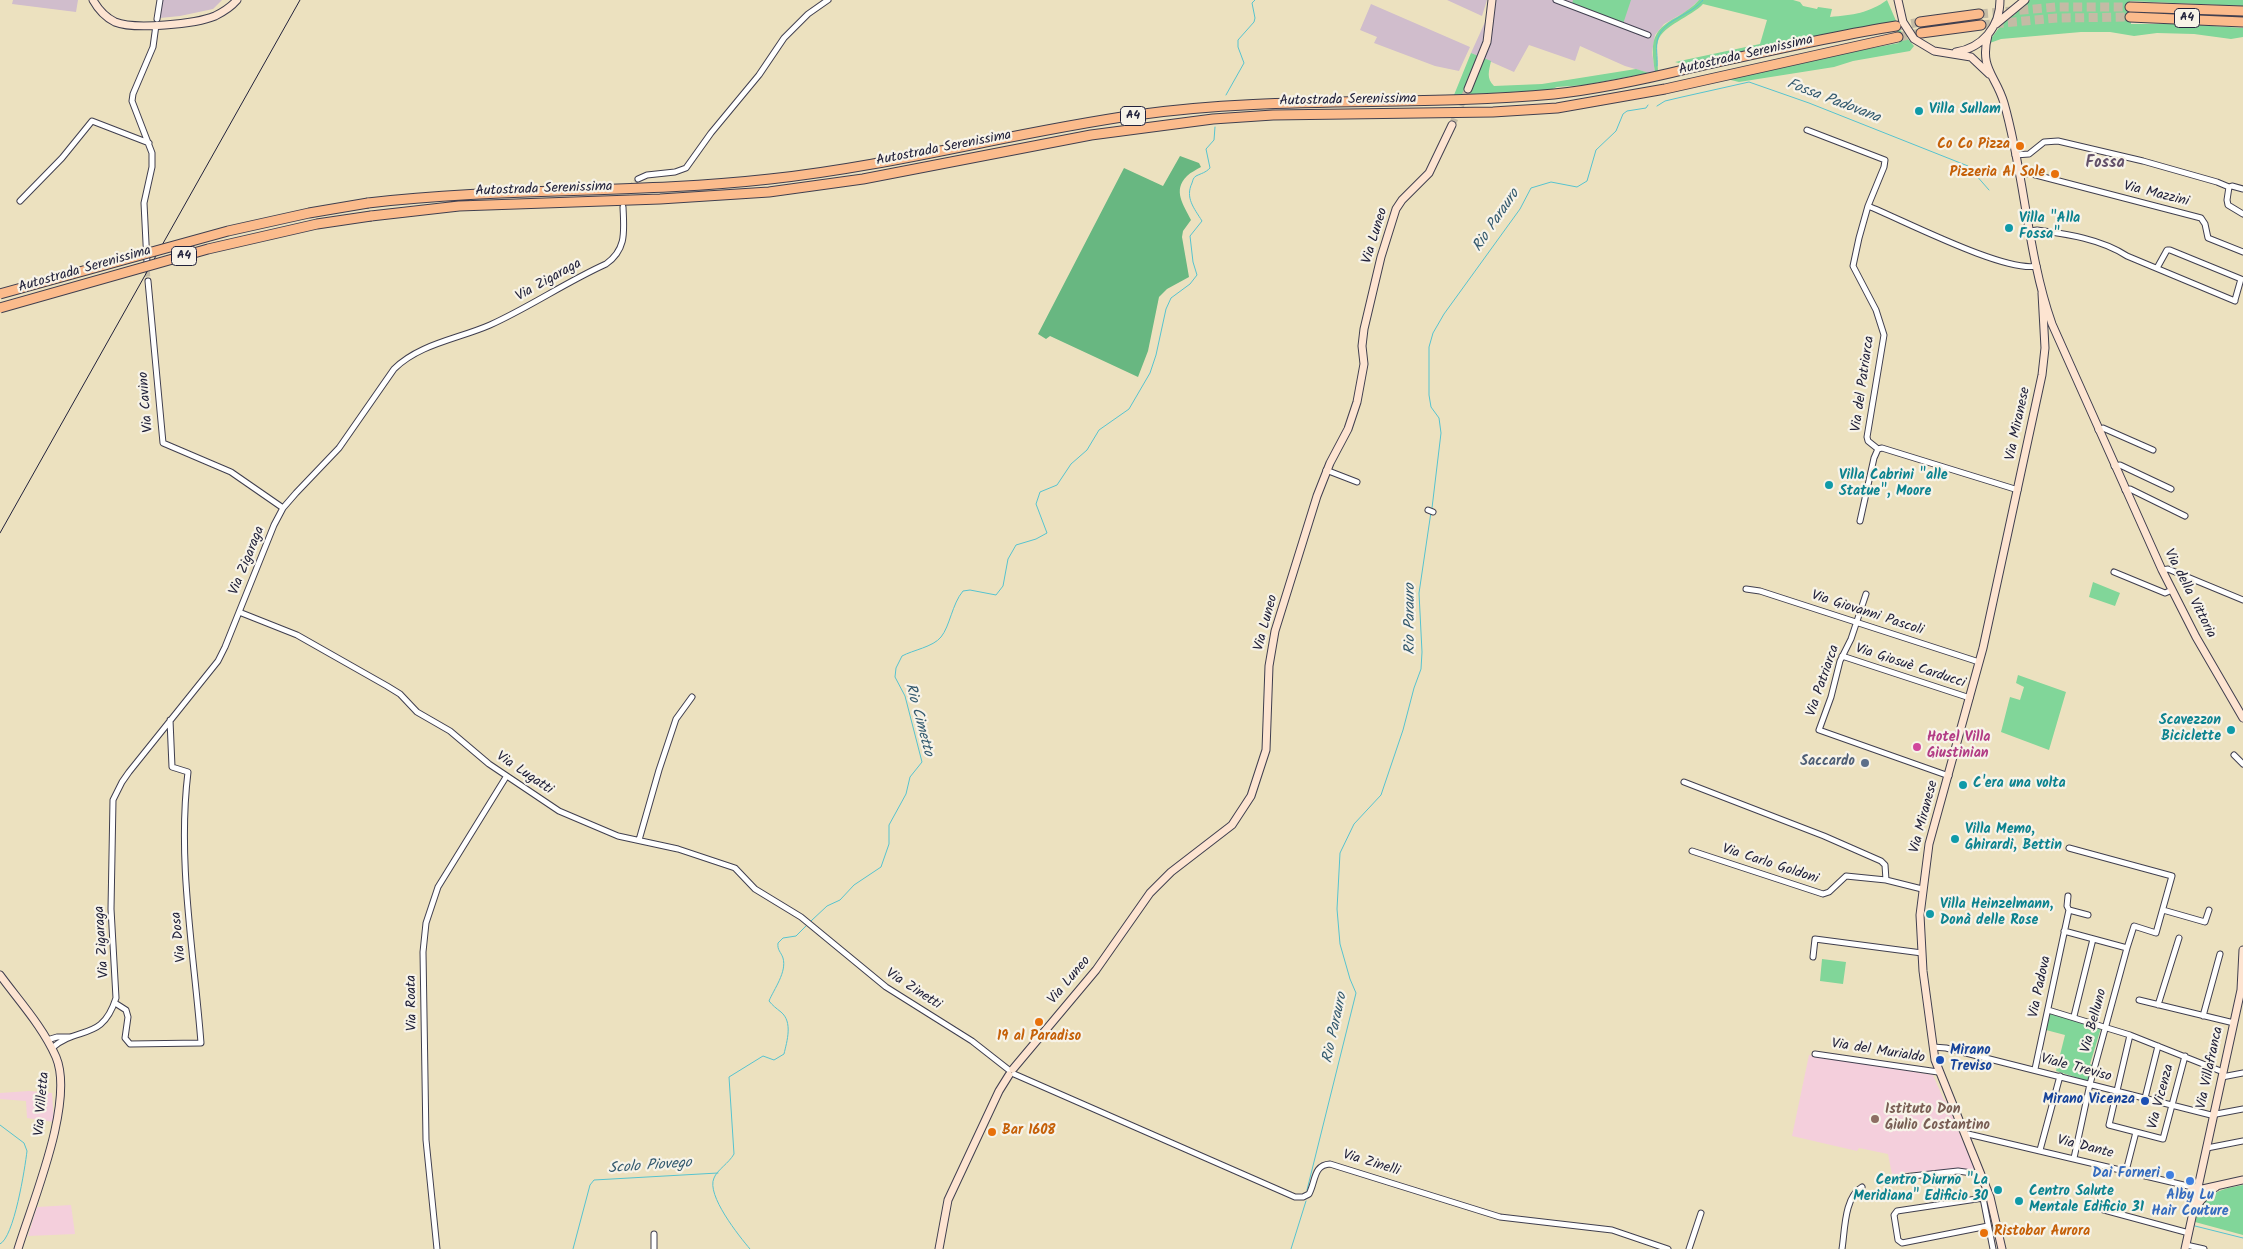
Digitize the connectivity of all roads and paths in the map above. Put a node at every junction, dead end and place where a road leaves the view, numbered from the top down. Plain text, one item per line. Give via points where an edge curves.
1 (93, 0) edge
2 (160, 0) edge
3 (237, 0) edge
4 (828, 0) edge
5 (1492, 0) edge
6 (1556, 0) edge
7 (1894, 0) edge
8 (1898, 0) edge
9 (2000, 0) edge
10 (2025, 0) edge
11 (2130, 7) tunnel mouth
12 (1899, 9) junction
13 (2243, 11) edge
14 (1980, 14) tunnel mouth
15 (2130, 17) tunnel mouth
16 (157, 22) junction
17 (1920, 22) tunnel mouth
18 (2243, 22) edge
19 (1981, 25) tunnel mouth
20 (1896, 26) tunnel mouth
21 (1994, 26) junction
22 (1921, 33) tunnel mouth
23 (1988, 35) junction
24 (1648, 36) dead end
25 (1898, 37) tunnel mouth
26 (1951, 53) junction
27 (1991, 76) junction
28 (1468, 89) tunnel mouth
29 (1452, 125) tunnel mouth
30 (1807, 130) dead end
31 (149, 143) junction
32 (2015, 155) junction
33 (2019, 173) junction
34 (638, 179) tunnel mouth
35 (2229, 187) junction
36 (2243, 189) edge
37 (20, 201) dead end
38 (1868, 206) junction
39 (623, 207) tunnel mouth
40 (2243, 214) edge
41 (2030, 231) junction
42 (2243, 252) edge
43 (147, 262) tunnel mouth
44 (2038, 266) junction
45 (2157, 268) junction
46 (148, 281) tunnel mouth
47 (2042, 293) junction
48 (0, 294) edge
49 (0, 308) edge
50 (2052, 324) junction
51 (2058, 338) junction
52 (2047, 342) junction
53 (2044, 360) junction
54 (2098, 430) junction
55 (1878, 449) junction
56 (2153, 450) dead end
57 (2114, 466) junction
58 (1326, 470) junction
59 (1357, 482) dead end
60 (2171, 489) dead end
61 (2018, 490) junction
62 (2125, 490) junction
63 (283, 508) junction
64 (2186, 516) dead end
65 (1860, 521) dead end
66 (2162, 570) junction
67 (2114, 572) dead end
68 (1746, 589) dead end
69 (2172, 590) junction
70 (1866, 594) dead end
71 (2243, 600) edge
72 (240, 612) junction
73 (1857, 622) junction
74 (1842, 656) junction
75 (1979, 662) junction
76 (692, 697) dead end
77 (1970, 698) junction
78 (2235, 706) junction
79 (2243, 718) edge
80 (170, 720) junction
81 (2243, 724) edge
82 (2234, 755) dead end
83 (2243, 764) edge
84 (1949, 776) junction
85 (506, 777) junction
86 (1684, 782) dead end
87 (639, 840) junction
88 (2069, 848) dead end
89 (1692, 852) dead end
90 (1886, 880) junction
91 (1922, 889) junction
92 (2068, 896) dead end
93 (2069, 910) junction
94 (2163, 910) junction
95 (2209, 910) dead end
96 (2088, 915) dead end
97 (809, 923) joint
98 (2064, 931) junction
99 (2179, 938) dead end
100 (2092, 939) junction
101 (2126, 948) junction
102 (2243, 950) edge
103 (1922, 953) junction
104 (2220, 954) dead end
105 (1813, 957) dead end
106 (2243, 964) edge
107 (0, 975) edge
108 (2139, 1000) dead end
109 (115, 1003) junction
110 (2158, 1005) junction
111 (2048, 1010) junction
112 (2240, 1012) edge
113 (2074, 1016) junction
114 (2203, 1016) junction
115 (2234, 1023) junction
116 (2105, 1026) junction
117 (2130, 1034) junction
118 (71, 1037) junction
119 (47, 1040) junction
120 (2158, 1046) junction
121 (1933, 1047) junction
122 (52, 1048) junction
123 (1815, 1054) dead end
124 (2184, 1056) junction
125 (2035, 1069) junction
126 (1011, 1072) junction
127 (1938, 1072) junction
128 (2243, 1073) edge
129 (2223, 1074) junction
130 (2060, 1076) junction
131 (2090, 1084) junction
132 (2117, 1091) junction
133 (2145, 1098) junction
134 (2172, 1105) junction
135 (2243, 1108) edge
136 (2214, 1115) junction
137 (2136, 1132) junction
138 (1965, 1135) junction
139 (2243, 1141) edge
140 (2207, 1148) junction
141 (2040, 1150) junction
142 (2074, 1158) junction
143 (2126, 1171) junction
144 (1980, 1172) junction
145 (1903, 1177) dead end
146 (2243, 1180) edge
147 (2224, 1184) junction
148 (1862, 1187) dead end
149 (2195, 1189) junction
150 (2209, 1191) junction
151 (1986, 1197) junction
152 (2093, 1207) dead end
153 (2193, 1210) junction
154 (1701, 1213) dead end
155 (1988, 1226) junction
156 (2189, 1233) junction
157 (654, 1234) dead end
158 (2186, 1247) edge
159 (18, 1249) edge
160 (437, 1249) edge
161 (654, 1249) edge
162 (939, 1249) edge
163 (1668, 1249) edge
164 (1689, 1249) edge
165 (1842, 1249) edge
166 (1993, 1249) edge
167 (2002, 1249) edge
168 (2204, 1249) edge

1 - 16 main road via 100,11 114,22 138,27
2 - 16 street
3 - 16 main road via 223,12 204,19
4 - 34 street via 788,32 750,87 686,168
5 - 28 main road via 1487,42
6 - 24 street
7 - 12 main road
8 - 12 main road
9 - 21 main road
10 - 21 main road
11 - 13 highway, A4
12 - 26 main road via 1906,29 1914,39 1932,50
14 - 17 highway
15 - 18 highway, A4
16 - 31 street via 142,77 132,94
19 - 22 highway
20 - 48 highway, Autostrada Serenissima / A4, bridge via 1808,42 1624,84 1556,94 1192,108 1084,123 786,177 713,184 449,194 368,203 236,229
21 - 23 main road
23 - 26 main road via 1973,47
23 - 27 main road via 1984,56
25 - 49 highway, Autostrada Serenissima / A4, bridge via 1656,91 1557,108 1213,119 1091,135 863,179 769,192 660,200 460,206 371,216 317,224 208,250
26 - 27 main road via 1970,57
27 - 32 main road, Via Miranese via 2004,101
29 - 58 main road, Via Luneo via 1429,173 1402,200 1391,221 1364,329 1364,364 1357,402 1348,429
30 - 38 street, Via del Patriarca via 1885,160
31 - 37 street via 92,120 62,158
31 - 43 street via 152,167 144,203
32 - 33 main road, Via Miranese
32 - 35 street via 2029,154 2044,142 2058,141 2143,160
33 - 41 main road, Via Miranese
33 - 42 street, Via Mazzini via 2200,218 2208,238
35 - 36 street
35 - 40 street via 2228,205
38 - 44 street via 2000,260
38 - 55 street, Via del Patriarca via 1853,266 1876,310 1884,335 1867,437
39 - 63 street, Via Zigaraga via 622,247 606,264 508,316 422,350 401,362 339,448
41 - 44 main road, Via Miranese
41 - 45 street via 2081,237
44 - 47 main road, Via Miranese
45 - 45 street via 2235,300 2241,280 2170,250
46 - 63 street, Via Cavino via 163,443 231,472
47 - 50 main road, Via Miranese
47 - 53 main road, Via Miranese
50 - 51 main road, Via Miranese
50 - 52 main road, Via Miranese
51 - 52 main road
51 - 54 main road, Via della Vittoria
52 - 53 main road, Via Miranese
53 - 61 main road, Via Miranese
54 - 56 street via 2103,428
54 - 57 main road, Via della Vittoria
55 - 61 street, Via del Patriarca via 1887,448
55 - 65 street, Via del Patriarca
57 - 60 street via 2120,465
57 - 62 main road, Via della Vittoria
58 - 59 street
58 - 126 main road, Via Luneo via 1275,631 1269,666 1266,750 1244,809 1232,825 1160,882 1096,970
61 - 75 main road, Via Miranese
62 - 64 street via 2130,489
62 - 66 main road, Via della Vittoria
63 - 72 street, Via Zigaraga
66 - 69 main road, Via della Vittoria
66 - 71 street via 2168,569
67 - 69 street via 2166,593
68 - 73 street, Via Giovanni Pascoli
69 - 78 main road, Via della Vittoria
70 - 73 street, Via Patriarca
72 - 80 street, Via Zigaraga via 218,660
72 - 85 street, Via Lugatti via 297,635 400,694 417,712 450,731
73 - 74 street, Via Patriarca
73 - 75 street, Via Giovanni Pascoli
74 - 77 street, Via Giosuè Carducci
74 - 84 street, Via Patriarca via 1832,697 1819,730
75 - 77 main road, Via Miranese
76 - 87 street via 676,719
77 - 84 main road, Via Miranese
78 - 79 main road, Via della Vittoria
78 - 81 main road, Via della Vittoria
80 - 109 street, Via Zigaraga via 122,782 114,800 111,909 117,988
80 - 109 street, Via Dosa via 172,768 188,772 183,826 185,883 201,1042 128,1043 125,1038 127,1012
82 - 83 street
84 - 91 main road, Via Miranese via 1929,844
85 - 87 street, Via Lugatti via 559,810 618,836
85 - 160 street, Via Roata via 438,887 425,930 425,1124
86 - 90 street via 1882,862
87 - 97 street, Via Lugatti via 731,866 755,889
88 - 94 street, Via Belluno via 2172,876
89 - 90 street, Via Carlo Goldoni via 1823,894 1846,876
90 - 91 street, Via Carlo Goldoni
91 - 103 main road, Via Miranese
92 - 93 street, Via Padova
93 - 96 street
93 - 98 street, Via Padova
94 - 95 street via 2205,922
94 - 101 street, Via Belluno via 2156,933 2134,926
97 - 126 street, Via Zinetti via 886,987 972,1041
98 - 100 street
98 - 111 street, Via Padova
99 - 110 street
100 - 101 street
100 - 113 street
101 - 116 street, Via Belluno
102 - 106 main road, Via Villafranca
103 - 105 street via 1815,939
103 - 121 main road, Via Miranese
104 - 114 street
106 - 112 main road, Via Villafranca
107 - 119 main road, Via Villetta
108 - 110 street
109 - 118 street via 100,1025 86,1034
110 - 114 street
111 - 113 street
111 - 125 street, Via Padova
112 - 115 main road, Via Villafranca
113 - 116 street
114 - 115 street
115 - 129 main road, Via Villafranca
116 - 117 street
116 - 131 street, Via Belluno
117 - 120 street
117 - 132 street
118 - 119 street
118 - 122 street
119 - 122 main road, Via Villetta
120 - 124 street
120 - 133 street
121 - 125 street, Viale Treviso
121 - 127 main road, Via Miranese
122 - 159 main road, Via Villetta via 60,1074 55,1130
123 - 127 street, Via del Murialdo
124 - 129 street
124 - 134 street, Via Vicenza
125 - 130 street, Viale Treviso
126 - 162 main road, Via Luneo via 948,1200
126 - 163 street, Via Zinelli via 1295,1197 1309,1194 1317,1170 1330,1164 1500,1217 1612,1230
127 - 138 main road, Via Miranese
128 - 129 street
129 - 136 main road, Via Villafranca
130 - 131 street, Viale Treviso
130 - 141 street
131 - 132 street, Viale Treviso
131 - 142 street, Via Belluno
132 - 133 street, Viale Treviso
132 - 137 street via 2109,1125
133 - 134 street, Viale Treviso
134 - 136 street, Viale Treviso
134 - 137 street, Via Vicenza via 2163,1139
135 - 136 street
136 - 140 main road, Via Villafranca
137 - 143 street, Via Vicenza
138 - 141 street, Via Dante
138 - 144 main road, Via Miranese
139 - 140 street
140 - 149 main road, Via Villafranca
141 - 142 street, Via Dante
142 - 143 street, Via Dante
143 - 149 street, Via Dante
144 - 145 street
144 - 151 main road, Via Miranese
146 - 147 main road
147 - 149 main road
147 - 150 main road
148 - 165 street via 1850,1201
149 - 150 main road
149 - 153 main road, Via Villafranca
150 - 153 main road
151 - 155 street, Via Miranese
151 - 155 street via 1897,1211 1894,1215 1900,1242
151 - 167 main road, Via Miranese
152 - 156 street
153 - 156 main road, Via Villafranca
154 - 164 street
155 - 166 street, Via Miranese
156 - 158 main road, Via Villafranca
157 - 161 street
158 - 168 street

